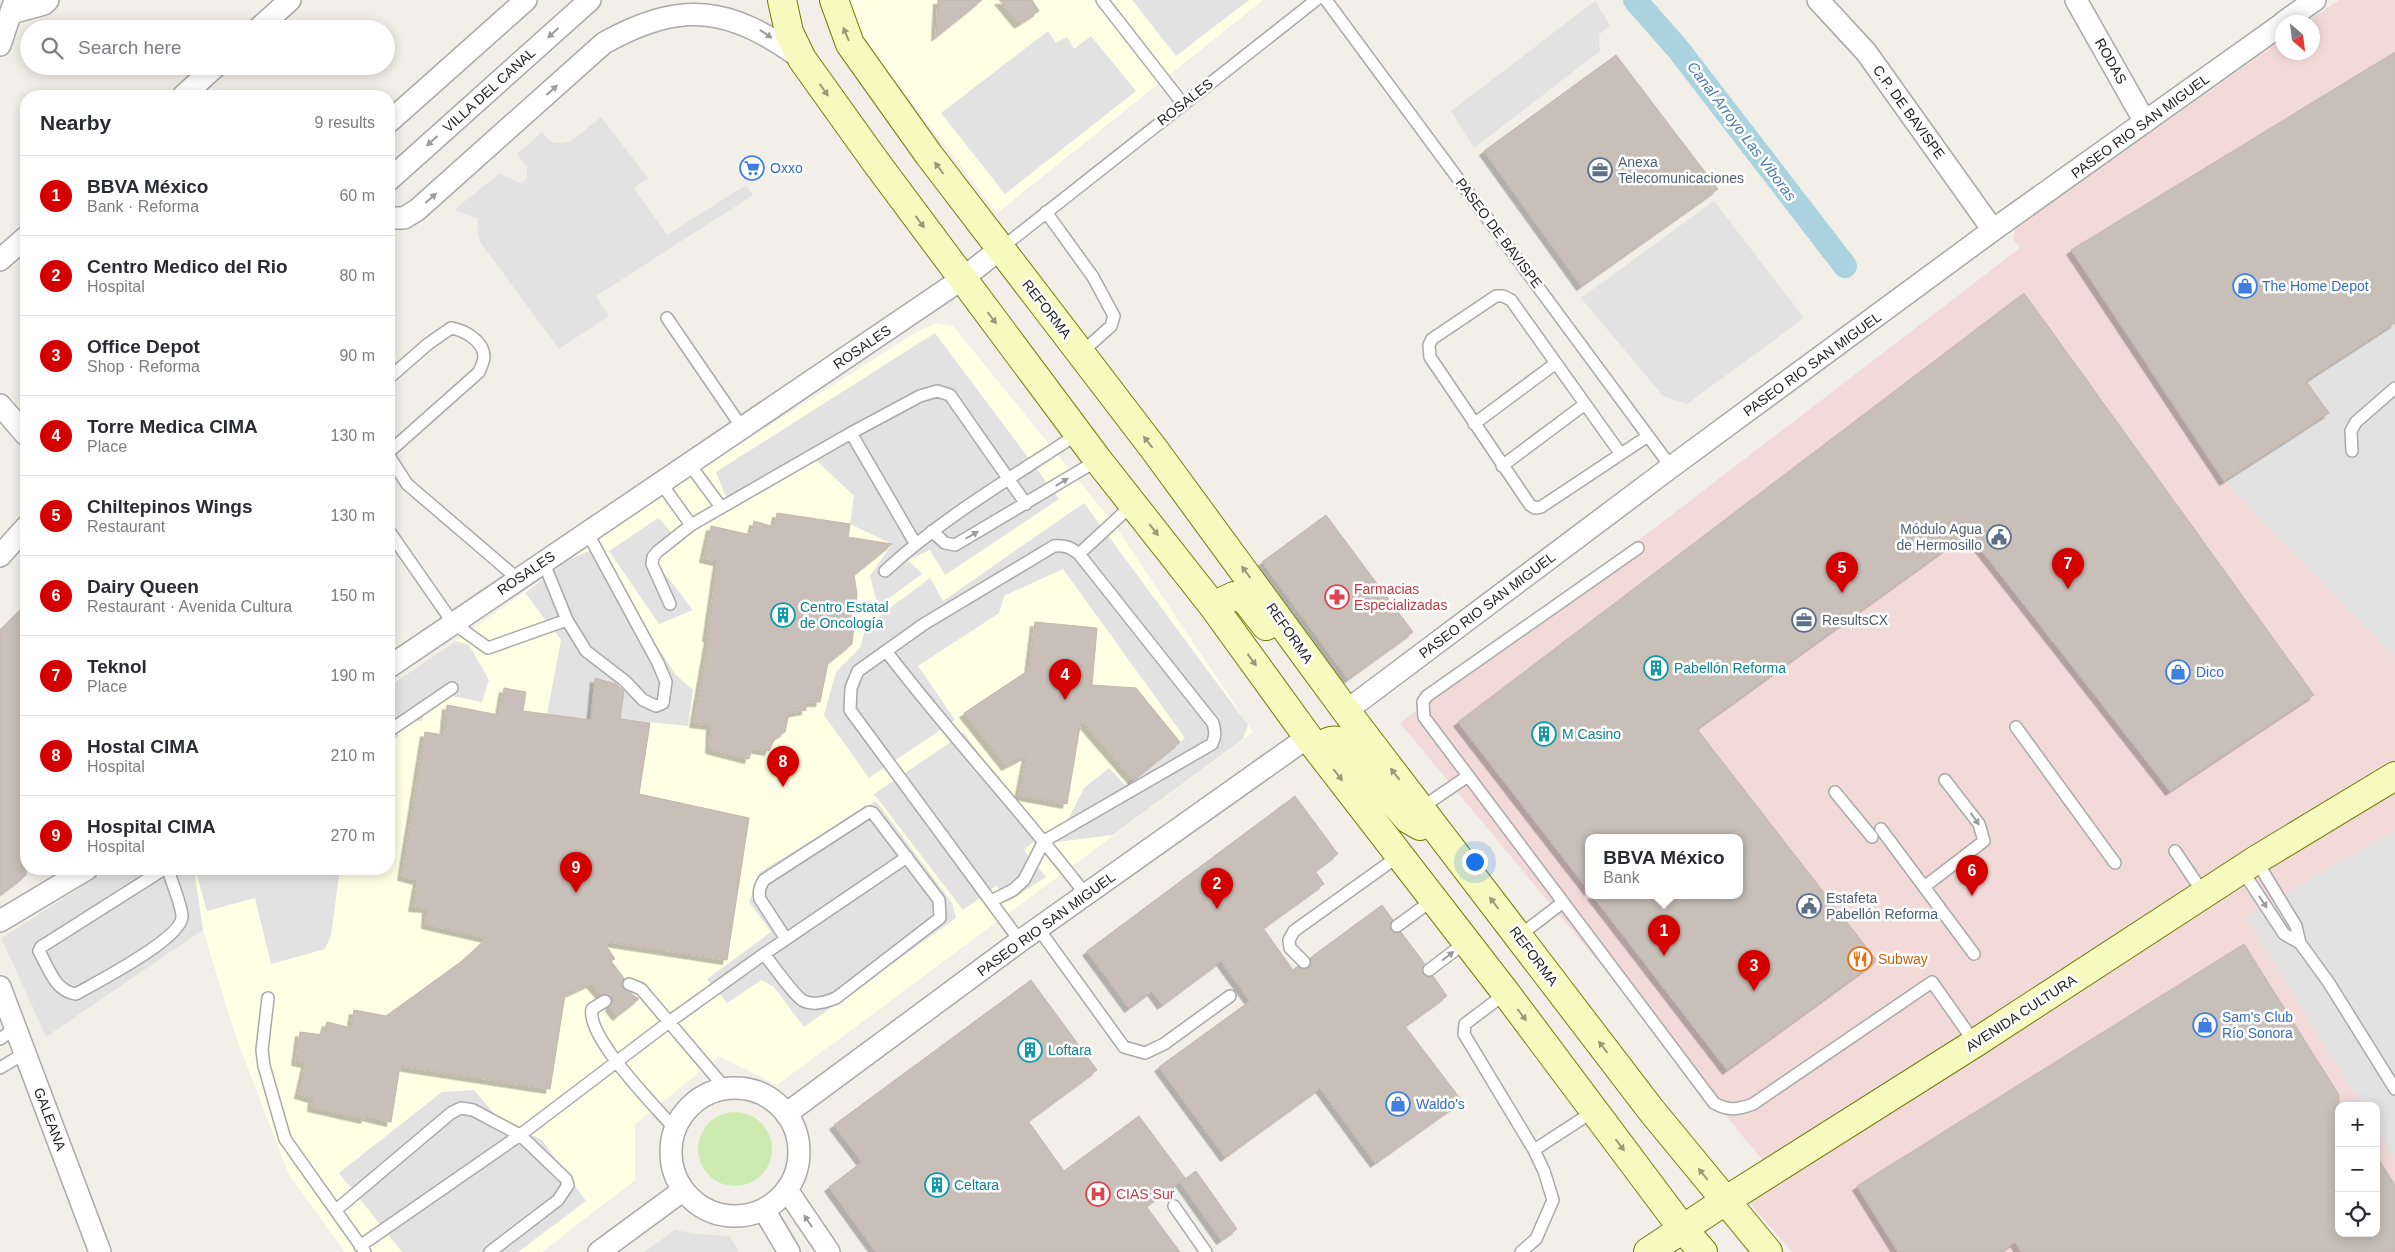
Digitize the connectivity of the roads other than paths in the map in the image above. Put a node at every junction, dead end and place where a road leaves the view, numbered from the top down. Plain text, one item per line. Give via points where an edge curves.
1 (48, 0) edge
2 (290, 0) edge
3 (526, 0) edge
4 (590, 0) edge
5 (782, 0) edge
6 (834, 0) edge
7 (1102, 0) edge
8 (1316, 0) edge
9 (1326, 0) edge
10 (1818, 0) edge
11 (2076, 0) edge
12 (2315, 0) edge
13 (13, 7) edge
14 (2294, 15) edge
15 (268, 20) edge
16 (2275, 29) edge
17 (0, 45) edge
18 (802, 59) junction
19 (206, 75) edge
20 (190, 90) edge
21 (1183, 104) junction
22 (395, 117) edge
23 (2145, 122) junction
24 (395, 175) edge
25 (1046, 212) junction
26 (395, 218) edge
27 (1993, 230) junction
28 (20, 242) edge
29 (1000, 248) junction
30 (0, 260) edge
31 (962, 279) junction
32 (667, 318) dead end
33 (1081, 354) junction
34 (1556, 363) junction
35 (395, 373) edge
36 (2395, 388) edge
37 (1585, 404) junction
38 (0, 405) edge
39 (1474, 424) junction
40 (20, 428) edge
41 (742, 429) junction
42 (851, 433) junction
43 (1079, 433) junction
44 (1648, 436) junction
45 (395, 447) edge
46 (2352, 451) dead end
47 (1620, 453) junction
48 (1098, 460) junction
49 (395, 465) edge
50 (690, 465) junction
51 (1502, 466) junction
52 (1671, 467) junction
53 (1010, 479) junction
54 (661, 483) junction
55 (1026, 504) junction
56 (1133, 504) junction
57 (721, 507) junction
58 (691, 525) junction
59 (932, 531) junction
60 (587, 532) junction
61 (20, 534) edge
62 (395, 539) edge
63 (915, 543) junction
64 (1638, 548) dead end
65 (1079, 554) junction
66 (0, 556) edge
67 (543, 561) junction
68 (885, 571) dead end
69 (518, 579) junction
70 (670, 604) dead end
71 (1213, 606) junction
72 (567, 620) junction
73 (454, 623) junction
74 (886, 651) junction
75 (395, 663) edge
76 (452, 688) dead end
77 (1329, 688) junction
78 (1346, 711) junction
79 (395, 726) edge
80 (2016, 727) dead end
81 (1313, 744) junction
82 (1468, 776) junction
83 (2395, 776) edge
84 (1946, 780) dead end
85 (1835, 792) dead end
86 (1422, 808) junction
87 (1881, 829) dead end
88 (1438, 830) junction
89 (1872, 836) dead end
90 (1044, 841) junction
91 (2175, 851) dead end
92 (1400, 855) junction
93 (907, 857) junction
94 (2115, 863) dead end
95 (2249, 864) junction
96 (77, 875) edge
97 (156, 875) edge
98 (168, 875) edge
99 (1924, 887) junction
100 (2204, 894) junction
101 (1086, 895) junction
102 (1434, 899) junction
103 (991, 901) junction
104 (1562, 903) junction
105 (0, 921) edge
106 (1397, 926) dead end
107 (1038, 928) junction
108 (1519, 936) junction
109 (786, 939) junction
110 (1020, 941) junction
111 (1466, 942) junction
112 (2300, 943) junction
113 (764, 954) junction
114 (1974, 954) dead end
115 (1304, 962) dead end
116 (1429, 970) dead end
117 (628, 984) dead end
118 (0, 987) edge
119 (1506, 993) junction
120 (1230, 996) dead end
121 (268, 998) dead end
122 (606, 1001) dead end
123 (669, 1022) junction
124 (8, 1033) edge
125 (1975, 1043) junction
126 (25, 1053) junction
127 (616, 1062) junction
128 (0, 1068) edge
129 (725, 1088) junction
130 (2395, 1089) edge
131 (1594, 1110) junction
132 (786, 1114) junction
133 (674, 1128) junction
134 (520, 1135) junction
135 (1534, 1150) junction
136 (787, 1190) junction
137 (682, 1191) junction
138 (1725, 1201) junction
139 (1174, 1206) dead end
140 (336, 1210) junction
141 (764, 1210) junction
142 (1682, 1228) junction
143 (363, 1249) edge
144 (100, 1252) edge
145 (490, 1252) edge
146 (599, 1252) edge
147 (788, 1252) edge
148 (829, 1252) edge
149 (1206, 1252) edge
150 (1521, 1252) edge
151 (1648, 1252) edge
152 (1703, 1252) edge
153 (1768, 1252) edge

1 - 13 street via 44,4
2 - 15 street
3 - 22 street
4 -> 24 street, VILLA DEL CANAL
5 - 18 main road via 789,32
29 -> 6 main road, REFORMA via 863,65 850,44
7 - 21 lane
8 - 21 lane, ROSALES
9 - 44 lane, PASEO DE BAVISPE
10 - 27 street, C.P. DE BAVISPE via 1866,52
11 - 23 street, RODAS
12 - 14 street, PASEO RIO SAN MIGUEL
13 - 17 street
16 - 23 street, PASEO RIO SAN MIGUEL
26 -> 18 street via 404,218 417,210 644,10 674,4 713,8 740,18
18 -> 31 main road
19 - 20 street
21 - 25 lane, ROSALES
23 - 27 street, PASEO RIO SAN MIGUEL
25 - 29 lane, ROSALES
25 - 33 lane via 1093,277 1114,316 1111,326
27 - 52 street, PASEO RIO SAN MIGUEL
28 - 30 street
29 - 31 street, ROSALES
29 - 33 main road, REFORMA
31 - 41 street, ROSALES
31 -> 43 main road
32 - 41 lane
77 -> 33 main road, REFORMA
34 - 37 lane
34 - 39 lane
34 - 39 lane via 1511,300 1503,296 1496,296 1432,339 1430,358
35 - 45 lane via 451,328 462,330 482,346 484,358 479,372
36 - 46 lane via 2356,422 2351,431
37 - 47 lane
37 - 51 lane
38 - 40 street
39 - 51 lane
41 - 50 street, ROSALES
42 - 53 lane via 920,396 937,391 950,395
42 - 57 lane
42 - 63 lane
43 - 48 main road
43 - 53 lane
44 - 47 lane
44 - 52 lane, PASEO DE BAVISPE
47 - 51 lane via 1535,508
55 -> 48 lane
48 - 56 main road
49 - 69 lane via 407,484
50 - 54 street, ROSALES
50 - 57 lane
52 - 78 street, PASEO RIO SAN MIGUEL
53 - 55 lane
53 - 59 lane
54 - 58 lane
54 - 60 street, ROSALES
59 -> 55 lane via 945,543 955,545
56 - 65 lane
56 -> 71 main road
57 - 58 lane
58 - 70 lane via 653,557 652,564
59 - 63 lane
60 - 67 street, ROSALES
60 - 72 lane via 658,663 666,682 663,704 656,706 643,700 625,681 586,651
61 - 66 street
62 - 73 lane
63 - 68 lane
64 - 82 lane via 1427,696 1424,717
65 - 74 lane via 1071,548 1054,546 924,624
65 - 90 lane via 1213,723 1216,732 1212,744
67 - 69 street, ROSALES
67 - 72 lane
69 - 73 street, ROSALES
71 - 77 main road via 1234,596 1242,598 1306,672
71 -> 81 main road
72 - 73 lane via 488,648
73 - 75 street, ROSALES
74 - 90 lane via 931,710
74 - 103 lane via 858,672 851,688 850,710
76 - 79 lane
77 - 78 main road, REFORMA
86 -> 78 main road, REFORMA
80 - 94 lane
81 - 88 main road via 1334,739 1342,742 1408,819
81 -> 92 main road
81 - 101 street, PASEO RIO SAN MIGUEL
82 - 86 lane
82 - 104 lane
83 - 95 main road, AVENIDA CULTURA
84 -> 99 lane via 1979,824 1984,841
85 - 89 lane
86 - 88 main road, REFORMA
87 - 99 lane
108 -> 88 main road, REFORMA
90 - 101 lane
90 - 103 lane via 1024,880 1013,890
91 - 100 lane
92 - 102 main road
92 - 115 lane via 1294,931 1289,940 1290,948
93 - 109 lane
93 - 109 lane via 870,812 764,880 758,893 760,899
93 - 113 lane via 939,900 940,918 836,998 824,1002 802,1000
95 - 100 main road, AVENIDA CULTURA
95 - 112 lane via 2296,926
95 -> 112 lane via 2284,934
96 - 105 street
97 - 98 lane via 41,947 39,951 59,988 76,994 164,941 178,929 182,916
99 - 114 lane
100 - 125 main road, AVENIDA CULTURA
101 - 107 street, PASEO RIO SAN MIGUEL
102 - 106 lane
102 - 111 main road
103 - 110 lane
104 - 108 lane
104 - 125 lane via 1714,1103 1726,1109 1753,1104 1932,982
107 - 110 street, PASEO RIO SAN MIGUEL
107 - 120 lane via 1124,1047 1145,1054
138 -> 108 main road, REFORMA via 1651,1110
109 - 113 lane
110 - 132 street, PASEO RIO SAN MIGUEL
116 -> 111 lane
111 - 119 main road
112 - 130 lane
113 - 123 lane
117 - 123 lane via 641,990
118 - 124 street, GALEANA
119 -> 131 main road
119 - 135 lane via 1465,1024 1464,1034
121 - 140 lane via 262,1050 285,1139
122 - 127 lane via 592,1009 591,1015
123 - 127 lane
123 - 129 lane
124 - 126 street, GALEANA
125 - 138 main road, AVENIDA CULTURA
126 - 128 lane
126 - 144 street, GALEANA
127 - 133 lane
127 - 134 lane
129 - 132 street via 747,1089 768,1096
129 - 133 street via 704,1096 686,1109
131 - 135 lane
131 -> 142 main road
132 - 136 street via 795,1129 800,1150 797,1172
133 - 137 street via 670,1149 672,1171
134 - 140 lane via 473,1110 461,1108
134 - 143 lane
134 - 145 lane via 568,1185 558,1200
135 - 150 lane via 1553,1200 1536,1239
136 - 141 street
148 -> 136 street
137 - 141 street via 699,1207 720,1216 743,1216
137 - 146 street
138 - 142 main road, AVENIDA CULTURA
138 - 153 main road, REFORMA
139 - 149 lane
140 - 143 lane
141 - 147 street
142 - 151 main road, AVENIDA CULTURA
142 - 152 main road

